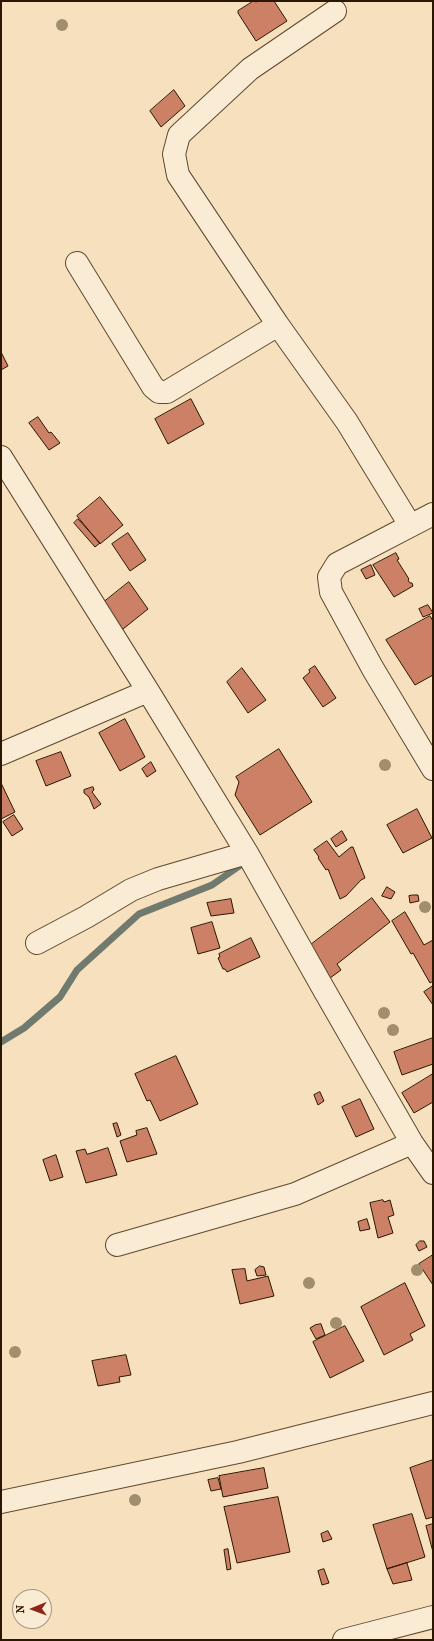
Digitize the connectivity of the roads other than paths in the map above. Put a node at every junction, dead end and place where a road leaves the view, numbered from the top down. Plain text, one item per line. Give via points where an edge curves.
1 (335, 11) dead end
2 (77, 262) dead end
3 (278, 325) junction
4 (1, 457) edge
5 (433, 514) edge
6 (410, 525) junction
7 (148, 691) junction
8 (1, 754) edge
9 (433, 769) edge
10 (247, 853) junction
11 (37, 943) dead end
12 (412, 1143) junction
13 (433, 1173) edge
14 (117, 1245) dead end
15 (433, 1403) edge
16 (1, 1502) edge
17 (433, 1617) edge
18 (344, 1640) edge

1 - 3 street via 250,70 180,135 174,154 178,175
2 - 3 street via 153,387 159,392 168,392
3 - 6 street via 347,422
4 - 7 street
5 - 6 street
6 - 9 street via 337,564 329,577 331,592
7 - 8 street
7 - 10 street
10 - 11 street via 158,879 131,890
10 - 12 street
12 - 13 street
12 - 14 street via 295,1194
15 - 16 street via 238,1452
17 - 18 street

